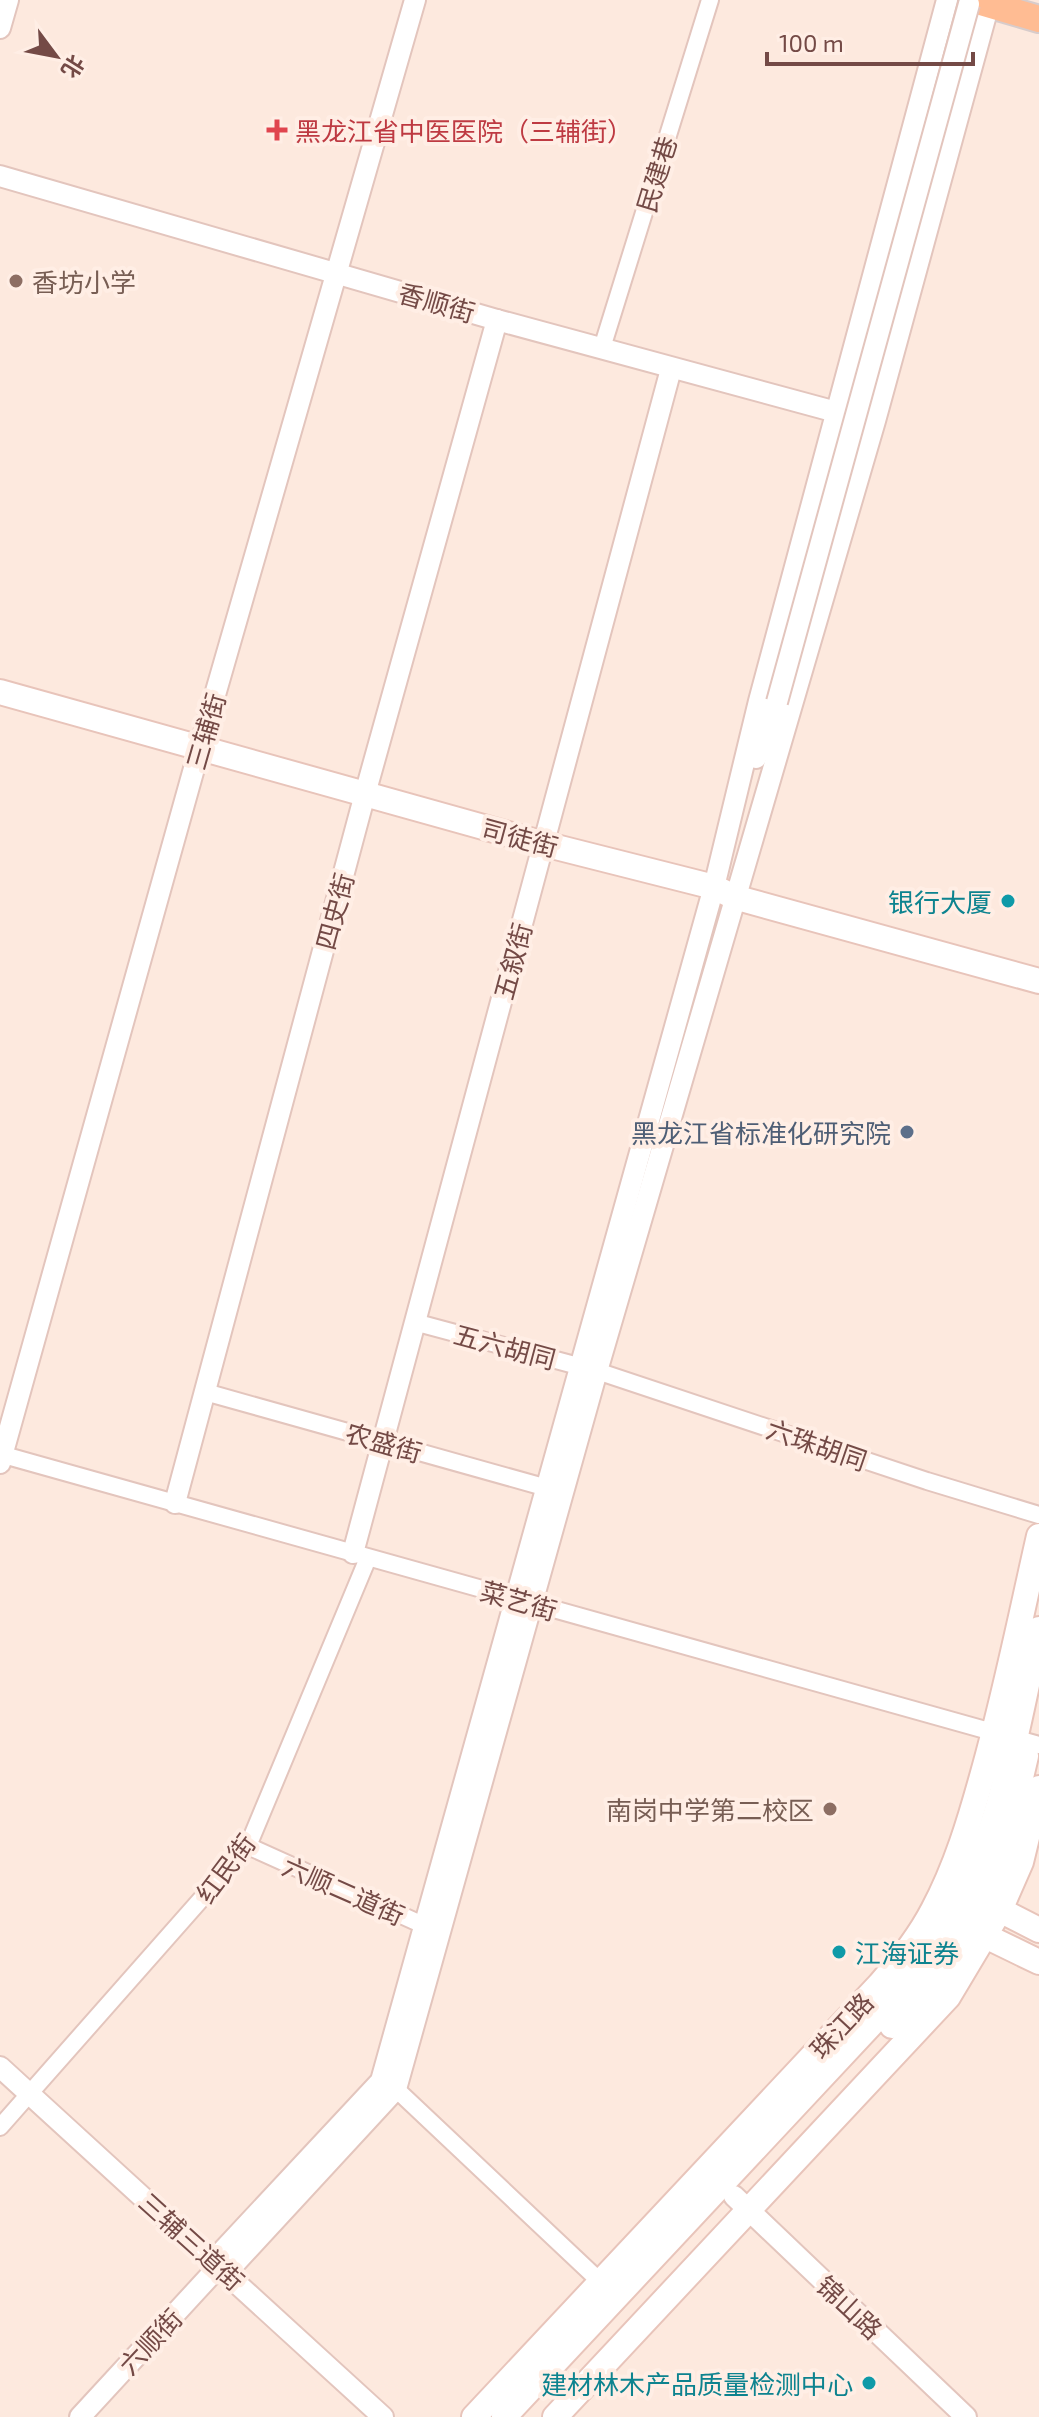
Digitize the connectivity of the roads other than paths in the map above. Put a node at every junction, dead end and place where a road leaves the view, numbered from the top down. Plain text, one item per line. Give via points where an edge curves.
1 (8, 0) edge
2 (415, 0) edge
3 (710, 0) edge
4 (947, 0) edge
5 (981, 1) edge
6 (1039, 19) edge
7 (0, 28) edge
8 (0, 176) edge
9 (336, 273) junction
10 (497, 320) junction
11 (602, 348) junction
12 (671, 369) junction
13 (837, 412) junction
14 (875, 421) junction
15 (0, 692) edge
16 (200, 747) junction
17 (365, 794) junction
18 (544, 844) junction
19 (720, 860) junction
20 (724, 892) junction
21 (1039, 981) edge
22 (414, 1322) junction
23 (588, 1368) junction
24 (205, 1392) junction
25 (382, 1441) junction
26 (1, 1457) edge
27 (555, 1490) junction
28 (175, 1503) junction
29 (1039, 1515) edge
30 (1039, 1536) edge
31 (360, 1555) junction
32 (524, 1601) junction
33 (1039, 1629) edge
34 (1039, 1702) edge
35 (1019, 1740) edge
36 (1039, 1788) edge
37 (248, 1846) junction
38 (973, 1897) junction
39 (960, 1923) junction
40 (432, 1929) junction
41 (1039, 1930) edge
42 (1039, 1962) edge
43 (0, 2067) edge
44 (396, 2089) junction
45 (30, 2095) junction
46 (0, 2127) edge
47 (741, 2203) junction
48 (220, 2266) junction
49 (609, 2289) junction
50 (80, 2417) edge
51 (383, 2417) edge
52 (474, 2417) edge
53 (504, 2417) edge
54 (527, 2417) edge
55 (555, 2417) edge
56 (966, 2417) edge

1 - 7 street
2 - 9 street, 三辅街
3 - 11 street, 民建巷
4 - 13 street
5 - 6 main road
5 - 14 street
5 - 19 street, bridge via 777,702
8 - 9 street, 香顺街
9 - 10 street, 香顺街
9 - 16 street, 三辅街
10 - 11 street, 香顺街
10 - 17 street, 四史街
11 - 12 street, 香顺街
12 - 13 street, 香顺街
12 - 18 street, 五叙街
13 - 14 street, 香顺街
13 - 19 street
14 - 20 street
15 - 16 main road, 司徒街
16 - 17 main road, 司徒街
16 - 26 street, 三辅街
17 - 18 main road, 司徒街
17 - 24 street, 四史街
18 - 20 main road, 司徒街
18 - 22 street, 五叙街
19 - 20 street
20 - 21 main road, 司徒街
20 - 23 street
22 - 23 street, 五六胡同
22 - 25 street, 五叙街
23 - 27 street
23 - 29 street, 六珠胡同
24 - 25 street, 农盛街
24 - 28 street, 四史街
25 - 27 street, 农盛街
25 - 31 street, 五叙街
26 - 28 street, 菜艺街
27 - 32 street
28 - 31 street, 菜艺街
30 - 35 main road, 珠江路
31 - 32 street, 菜艺街
31 - 37 street, 红民街
32 - 35 street, 菜艺街
32 - 40 street
33 - 35 main road, 珠江路
34 - 35 main road, 珠江路
35 - 38 main road, 珠江路 via 1006,1841
35 - 38 main road, 珠江路 via 971,1819
36 - 38 main road, 珠江路 via 1021,1862
37 - 40 street, 六顺二道街
37 - 45 street, 红民街
38 - 39 main road, 珠江路
38 - 39 main road, 珠江路
38 - 41 main road
39 - 42 main road
39 - 47 main road, 珠江路 via 947,1964
39 - 49 main road, 珠江路 via 912,1943
40 - 44 street
40 - 48 street via 381,2081
43 - 45 street, 三辅三道街
44 - 48 street
44 - 49 street
45 - 46 street, 红民街
45 - 48 street, 三辅三道街
47 - 54 main road, 珠江路
47 - 55 main road, 珠江路
47 - 56 street, 锦山路
48 - 50 street, 六顺街
48 - 51 street, 三辅三道街
49 - 52 main road, 珠江路
49 - 53 main road, 珠江路

